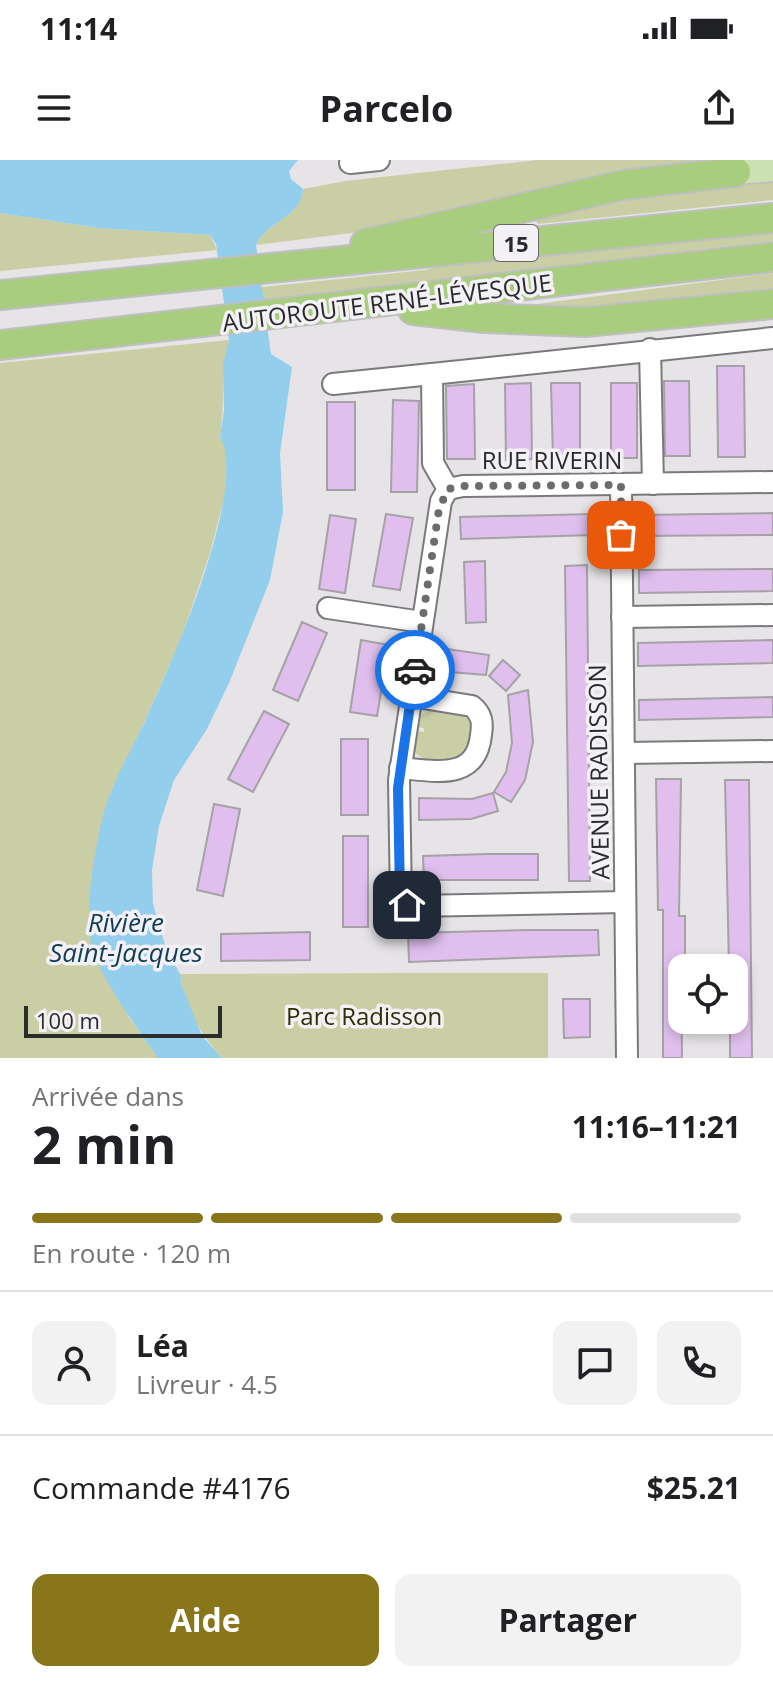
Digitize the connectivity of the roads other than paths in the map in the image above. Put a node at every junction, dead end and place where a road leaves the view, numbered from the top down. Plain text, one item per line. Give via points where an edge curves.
1 (379, 160) edge
2 (350, 163) dead end
3 (736, 166) edge
4 (773, 169) edge
5 (773, 218) edge
6 (773, 257) edge
7 (260, 269) junction
8 (0, 295) edge
9 (773, 304) edge
10 (360, 305) junction
11 (773, 338) edge
12 (0, 345) edge
13 (650, 349) junction
14 (432, 374) junction
15 (333, 384) dead end
16 (773, 482) edge
17 (653, 484) junction
18 (621, 485) junction
19 (448, 489) junction
20 (328, 608) dead end
21 (773, 615) edge
22 (622, 617) junction
23 (422, 622) junction
24 (411, 696) junction
25 (773, 751) edge
26 (624, 753) junction
27 (400, 768) junction
28 (625, 902) junction
29 (627, 1058) edge

1 - 2 street
3 - 4 main road
3 - 7 highway via 623,185
5 - 7 highway, AUTOROUTE RENÉ-LÉVESQUE / 15
6 - 10 highway, AUTOROUTE RENÉ-LÉVESQUE / 15
7 - 8 highway, AUTOROUTE RENÉ-LÉVESQUE / 15
9 - 10 highway via 574,322
10 - 12 highway, AUTOROUTE RENÉ-LÉVESQUE / 15
11 - 13 street
13 - 14 street
13 - 17 street
14 - 15 street
14 - 19 street via 433,463
16 - 17 street, RUE RIVERIN
17 - 18 street, RUE RIVERIN
18 - 19 street, RUE RIVERIN
18 - 22 street, AVENUE RADISSON
19 - 23 street via 439,509
20 - 23 street
21 - 22 street
22 - 26 street, AVENUE RADISSON
23 - 24 street
24 - 27 street
24 - 27 street via 472,706 481,718 480,742 473,761 463,769
25 - 26 street
26 - 28 street, AVENUE RADISSON
27 - 28 street via 400,895 407,905
28 - 29 street, AVENUE RADISSON

